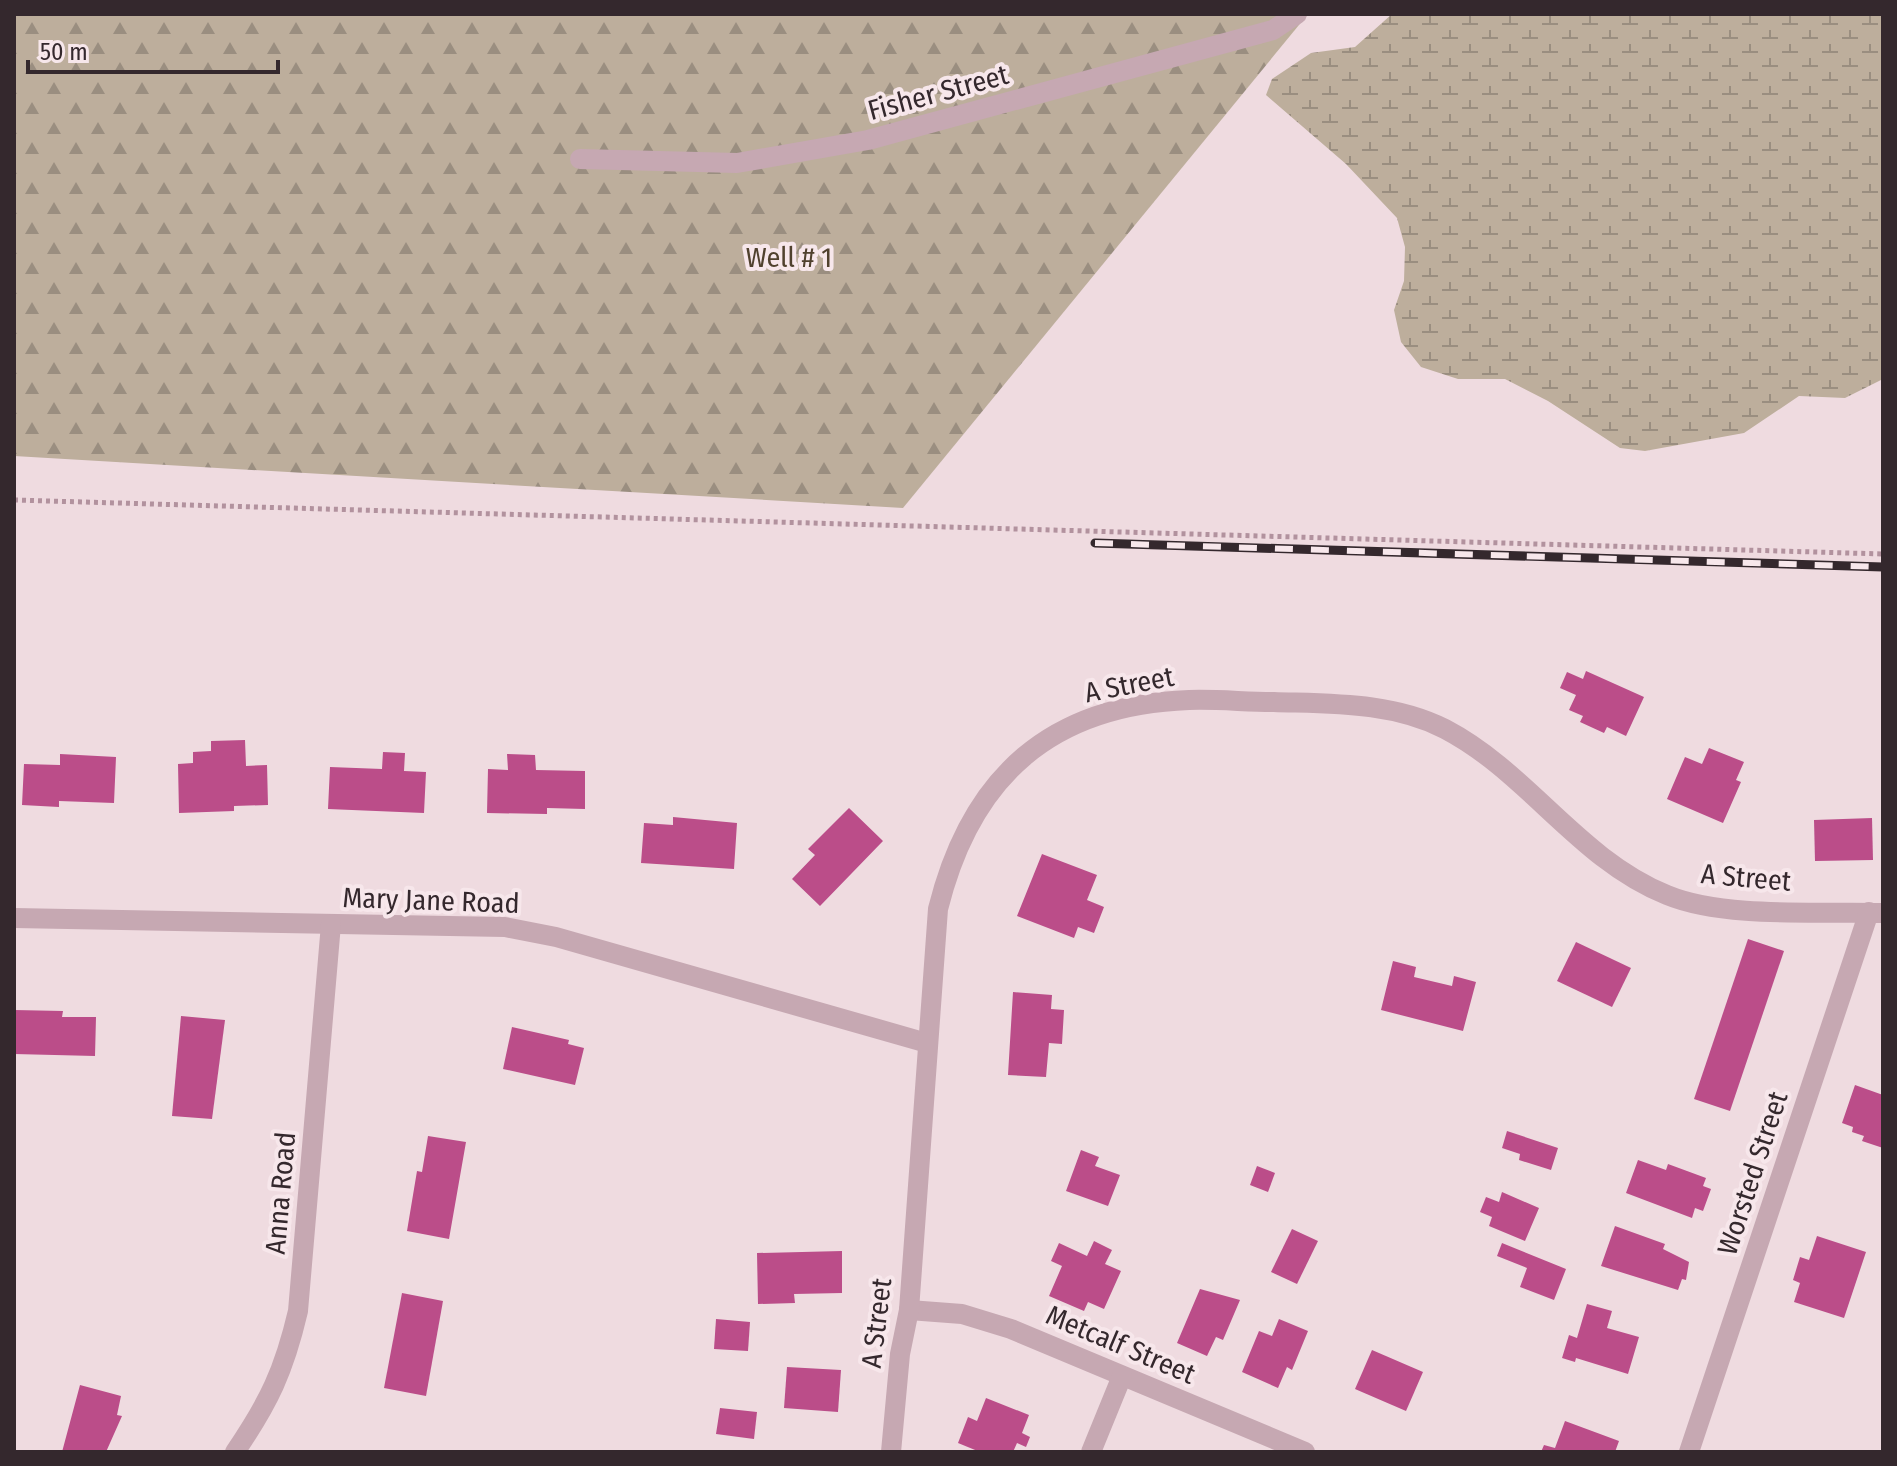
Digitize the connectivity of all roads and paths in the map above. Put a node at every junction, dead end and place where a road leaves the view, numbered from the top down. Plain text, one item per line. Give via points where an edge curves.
1 (1297, 14) edge
2 (580, 159) dead end
3 (14, 500) edge
4 (1883, 554) edge
5 (1876, 913) edge
6 (14, 918) edge
7 (331, 924) junction
8 (927, 1043) junction
9 (909, 1310) junction
10 (1122, 1376) junction
11 (235, 1452) edge
12 (891, 1452) edge
13 (1091, 1452) edge
14 (1305, 1452) edge
15 (1689, 1452) edge

1 - 2 street, Fisher Street via 1273,30 868,140 737,163
3 - 4 path
5 - 8 street, A Street via 1731,909 1668,895 1586,847 1520,781 1483,753 1444,729 1401,712 1354,704 1145,704 1096,715 1054,734 1018,761 964,830 938,909
5 - 15 street, Worsted Street
6 - 7 street, Mary Jane Road
7 - 8 street, Mary Jane Road via 505,927 556,937
7 - 11 street, Anna Road via 298,1311 285,1366
8 - 9 street, A Street
9 - 10 street, Metcalf Street via 962,1314 1011,1329
9 - 12 street, A Street
10 - 13 street
10 - 14 street, Metcalf Street

